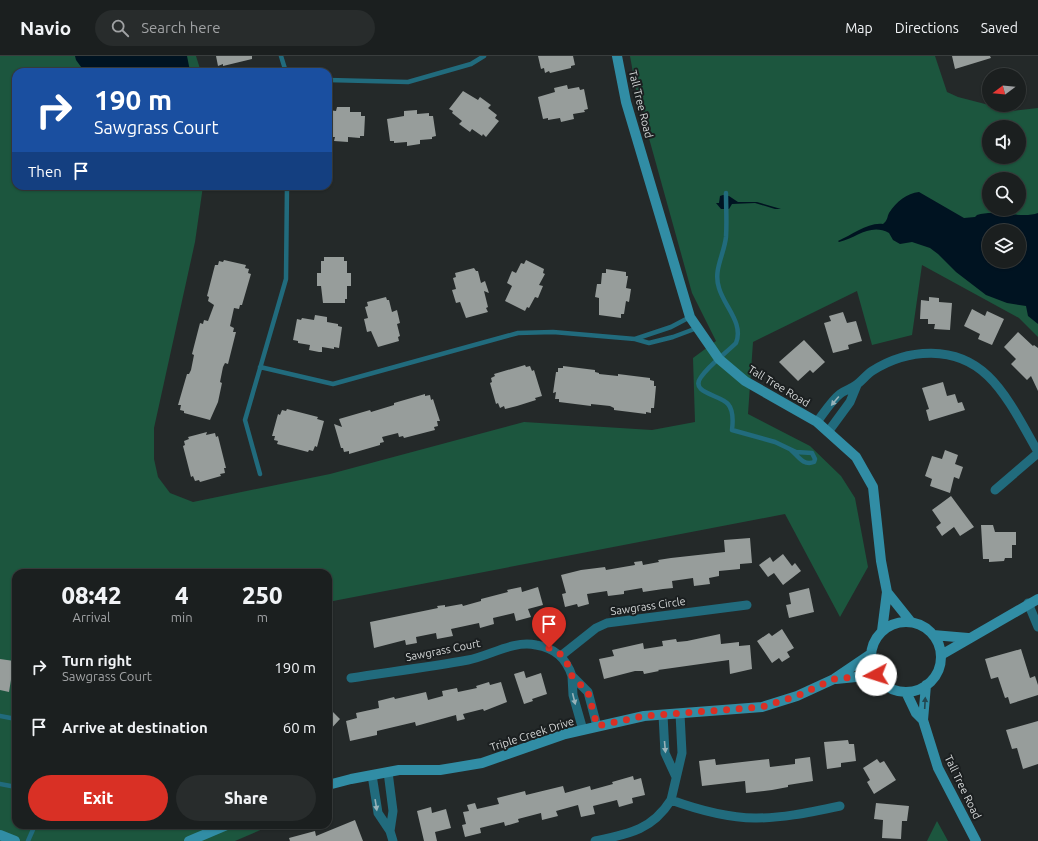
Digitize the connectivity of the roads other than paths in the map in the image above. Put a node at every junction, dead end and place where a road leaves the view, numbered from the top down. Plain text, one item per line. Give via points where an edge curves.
1 (281, 56) edge
2 (484, 56) edge
3 (617, 56) edge
4 (285, 68) edge
5 (332, 80) edge
6 (287, 190) edge
7 (726, 193) dead end
8 (690, 317) junction
9 (697, 328) junction
10 (663, 329) junction
11 (635, 339) junction
12 (666, 339) junction
13 (719, 359) junction
14 (260, 367) junction
15 (857, 385) junction
16 (817, 422) junction
17 (828, 432) junction
18 (791, 450) junction
19 (1038, 452) edge
20 (260, 474) dead end
21 (995, 490) dead end
22 (887, 592) junction
23 (1038, 599) edge
24 (1028, 603) junction
25 (747, 605) dead end
26 (911, 622) junction
27 (1038, 627) edge
28 (882, 631) junction
29 (933, 635) junction
30 (968, 638) junction
31 (871, 654) junction
32 (562, 655) junction
33 (941, 655) junction
34 (876, 675) junction
35 (572, 676) junction
36 (351, 678) dead end
37 (834, 679) junction
38 (926, 685) junction
39 (906, 692) junction
40 (680, 714) junction
41 (663, 715) junction
42 (0, 716) edge
43 (12, 718) edge
44 (923, 720) junction
45 (597, 726) junction
46 (583, 730) junction
47 (388, 772) junction
48 (372, 775) junction
49 (676, 777) junction
50 (0, 784) edge
51 (332, 784) edge
52 (12, 786) edge
53 (671, 800) junction
54 (840, 806) dead end
55 (33, 829) edge
56 (218, 829) edge
57 (390, 831) junction
58 (0, 835) edge
59 (15, 841) edge
60 (28, 841) edge
61 (189, 841) edge
62 (393, 841) edge
63 (595, 841) edge
64 (976, 841) edge

1 - 4 lane
2 - 5 lane via 471,64 408,82
3 - 8 street, Tall Tree Road via 626,102
6 - 14 lane via 286,279
7 - 13 lane via 726,238 717,278 719,289 734,316 738,335 736,343
8 - 9 street, Tall Tree Road
8 - 10 lane
9 - 12 lane
9 - 13 street, Tall Tree Road
10 - 11 lane
10 - 12 lane
11 - 12 lane via 649,343
11 - 14 lane via 553,332 518,333 333,384
13 - 16 street, Tall Tree Road via 745,381
13 - 18 lane via 700,377 698,384 702,391 723,398 728,404 732,412 732,430 775,442
14 - 20 lane via 244,420
15 -> 16 street via 840,394
15 - 17 street via 850,402
15 - 19 street via 872,372 912,355 938,353 962,359 980,368 998,386
16 - 17 street, Tall Tree Road
17 - 22 street, Tall Tree Road via 856,457 873,487
18 - 18 lane via 812,453 814,462 804,463
19 - 21 street
22 - 26 street, Tall Tree Road
22 - 28 street, Tall Tree Road
23 - 24 street
24 - 27 street
24 - 30 street
25 - 32 street, Sawgrass Circle via 607,623 596,628
26 - 28 street via 898,623
26 - 29 street via 923,626
28 - 31 street via 875,641
29 - 30 street
29 - 33 street via 938,642
30 - 33 street
31 - 34 street
31 - 37 street, Triple Creek Drive
32 - 35 street
32 - 36 street, Sawgrass Court via 549,648 528,644 470,660
33 - 38 street via 937,672
34 - 37 street, Triple Creek Drive
34 - 39 street via 889,687
35 - 45 street via 588,692
35 -> 46 street via 573,695
37 - 40 street, Triple Creek Drive via 797,696 762,707
38 - 39 street via 918,690
44 -> 38 street, Tall Tree Road
39 - 44 street, Tall Tree Road
40 - 41 street, Triple Creek Drive
40 - 49 street via 682,753
41 - 45 street, Triple Creek Drive via 644,716
41 -> 49 street via 665,753
42 - 43 lane
44 - 64 street, Tall Tree Road via 938,768
45 - 46 street, Triple Creek Drive
46 - 47 street, Triple Creek Drive via 482,763 440,770
47 - 48 street, Triple Creek Drive
47 - 57 street via 393,811
48 - 51 street, Triple Creek Drive
48 -> 57 street via 378,813
49 - 53 street
50 - 52 lane
53 - 54 street via 728,817 759,819 791,816
53 - 63 street via 651,823 627,833
55 - 60 lane
56 - 61 street
57 - 62 street
58 - 59 street

